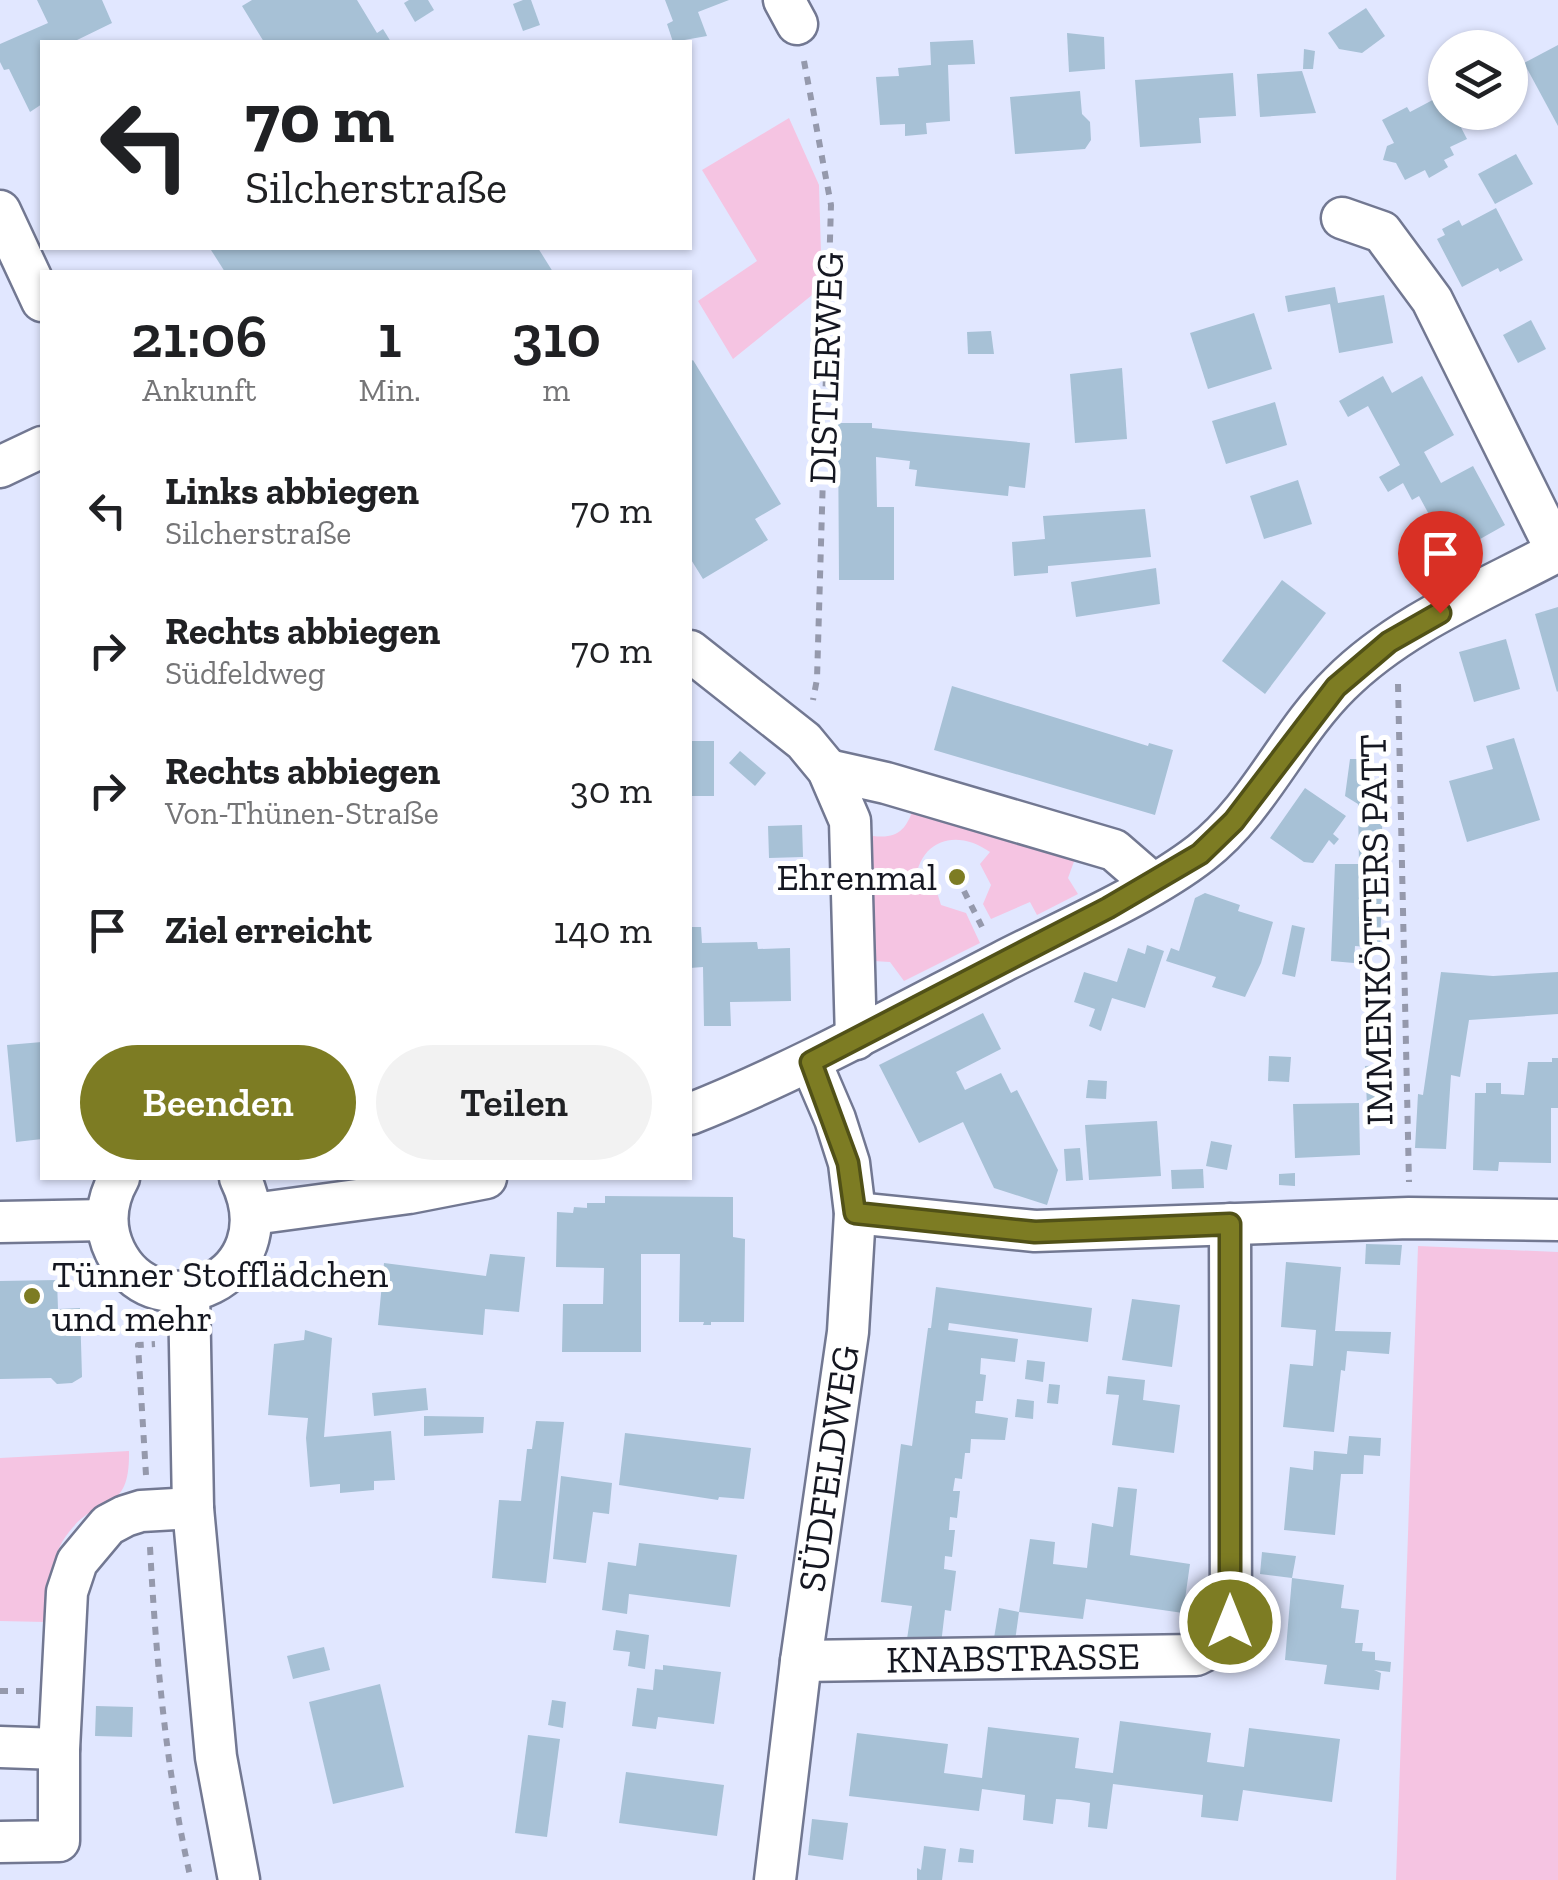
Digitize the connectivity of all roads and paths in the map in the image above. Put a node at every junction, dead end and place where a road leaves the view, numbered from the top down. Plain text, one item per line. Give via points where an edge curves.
1 (790, 12) edge
2 (0, 212) edge
3 (1342, 218) dead end
4 (40, 297) edge
5 (40, 448) edge
6 (0, 467) edge
7 (1557, 551) edge
8 (1389, 642) junction
9 (692, 653) edge
10 (816, 755) junction
11 (1152, 883) junction
12 (856, 1039) junction
13 (811, 1062) junction
14 (692, 1113) edge
15 (118, 1180) edge
16 (476, 1180) edge
17 (247, 1196) edge
18 (855, 1213) junction
19 (1409, 1218) junction
20 (106, 1220) junction
21 (1558, 1220) edge
22 (0, 1222) edge
23 (1230, 1224) junction
24 (190, 1291) junction
25 (193, 1508) junction
26 (800, 1661) junction
27 (0, 1747) edge
28 (59, 1749) junction
29 (0, 1842) edge
30 (238, 1880) edge
31 (775, 1880) edge

1 - 10 path, DISTLERWEG via 831,205
2 - 4 street
3 - 7 street via 1382,232 1432,300
5 - 6 street
7 - 8 street
8 - 11 street via 1336,687 1234,821 1200,854
8 - 19 path, IMMENKÖTTERS PATT via 1398,666
9 - 10 street
10 - 11 street via 886,783 1114,850
10 - 12 street via 850,821
11 - 12 street
12 - 13 street
13 - 14 street
13 - 18 street, SÜDFELDWEG via 848,1163
15 - 20 street
16 - 17 street via 409,1194
17 - 24 street via 247,1245 230,1271
18 - 23 street via 1035,1232
18 - 26 street, SÜDFELDWEG via 848,1332
19 - 21 street
19 - 23 street
20 - 22 street
20 - 24 street via 114,1250 134,1275 152,1286
23 - 26 street, KNABSTRASSE via 1230,1622 1220,1644 1196,1656
24 - 25 street
25 - 28 street via 125,1516 108,1524 77,1562 67,1592
25 - 30 street via 216,1757
26 - 31 street, SÜDFELDWEG
27 - 28 street
28 - 29 street via 59,1842

